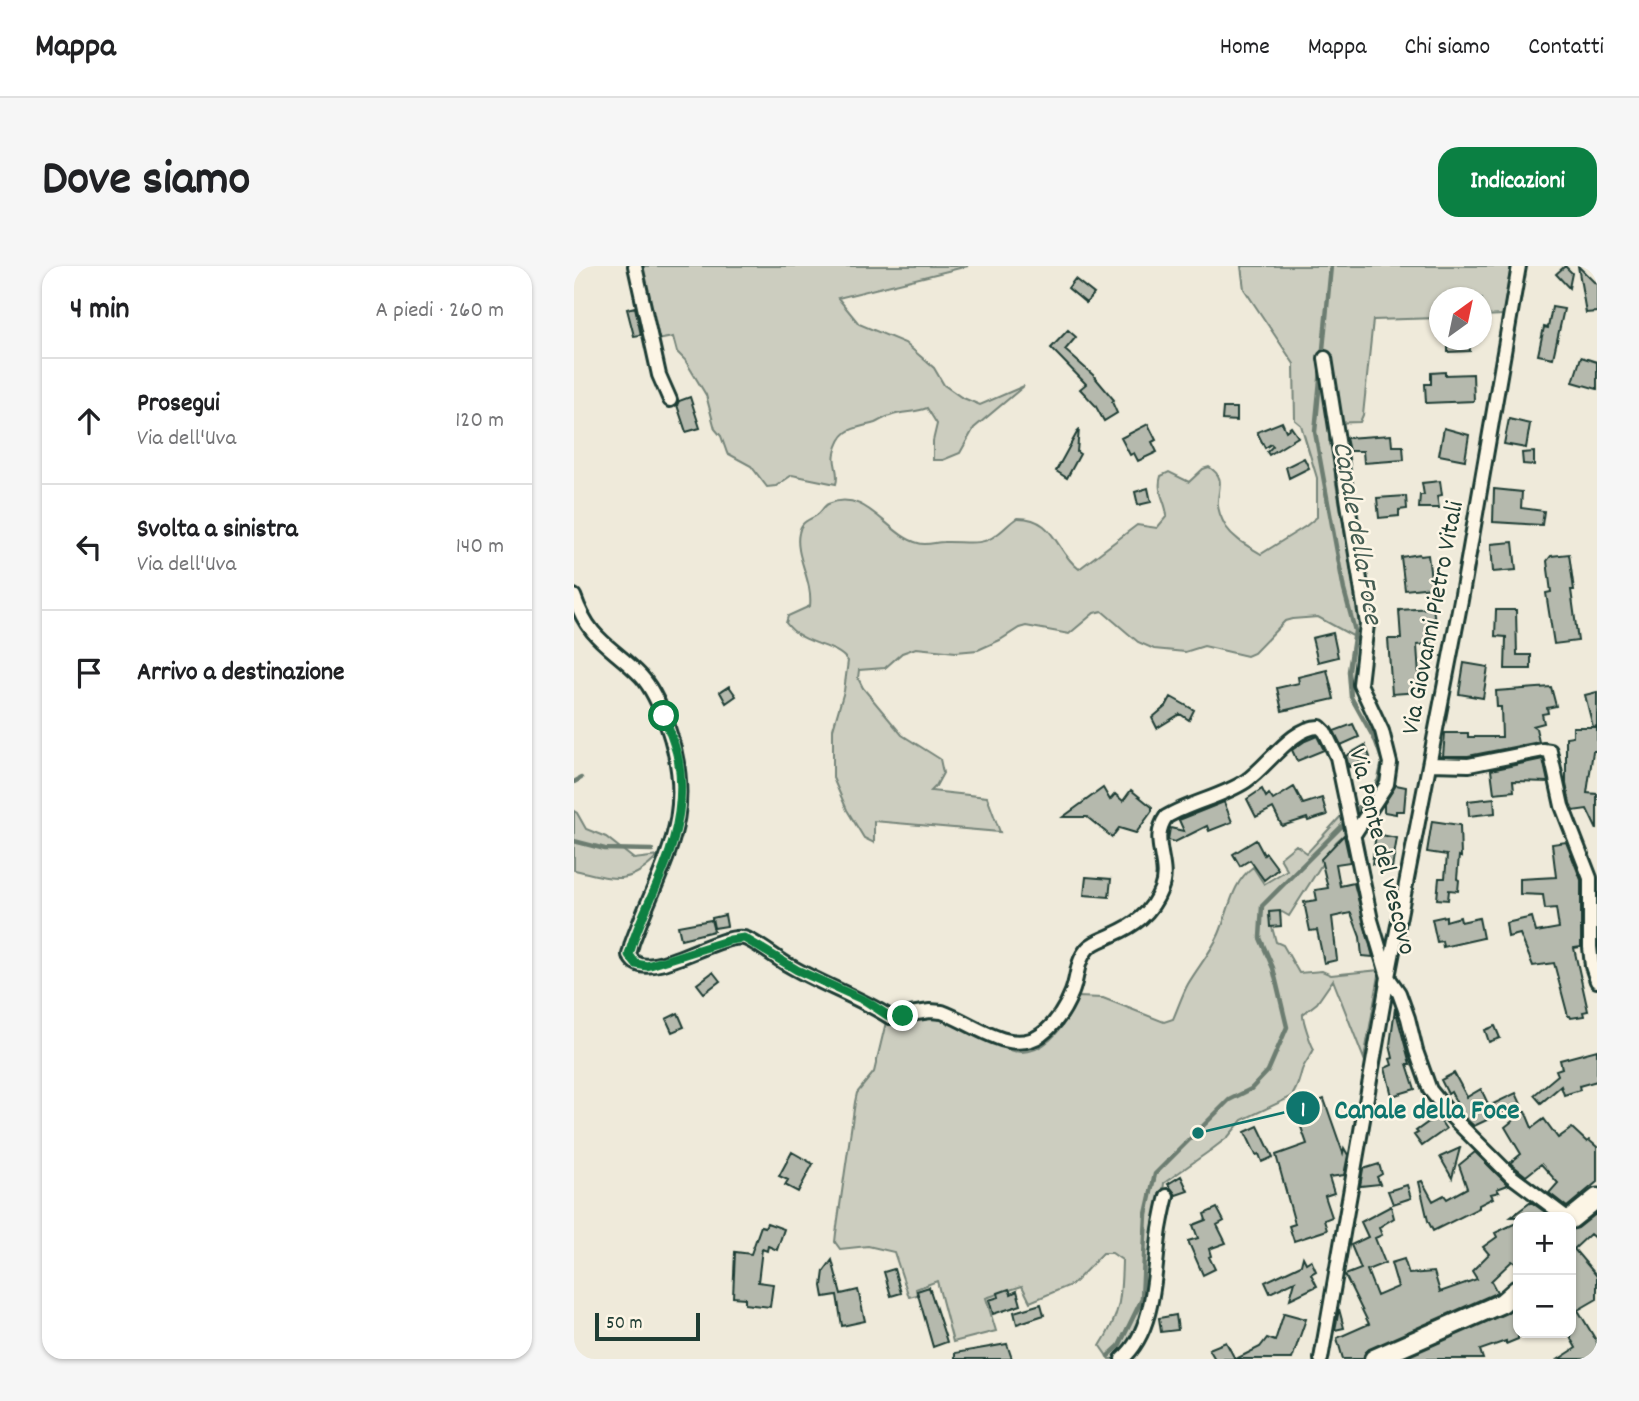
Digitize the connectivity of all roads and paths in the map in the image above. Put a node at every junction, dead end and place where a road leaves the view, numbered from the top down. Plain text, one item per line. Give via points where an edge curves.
1 (635, 266) edge
2 (1519, 266) edge
3 (1325, 358) dead end
4 (670, 400) dead end
5 (574, 596) edge
6 (1430, 764) junction
7 (1353, 834) junction
8 (1388, 977) junction
9 (1597, 981) edge
10 (1167, 1196) dead end
11 (1597, 1198) edge
12 (1559, 1212) edge
13 (1576, 1215) edge
14 (1513, 1293) edge
15 (1122, 1359) edge
16 (1321, 1359) edge
17 (1374, 1359) edge

1 - 4 street via 659,375
2 - 6 street, Via Giovanni Pietro Vitali
3 - 7 street via 1367,624 1360,684 1382,730 1390,763 1388,784
5 - 7 street, Via Ponte del vescovo via 594,635 651,689 678,757 681,792 676,830 632,943 629,955 636,964 647,966 744,938 890,1017 942,1012 1014,1043 1032,1041 1051,1028 1063,1011 1078,962 1089,947 1139,921 1150,910 1163,881 1158,836 1166,817 1247,781 1298,735 1320,727 1337,757
6 - 8 street, Via Giovanni Pietro Vitali
6 - 9 street via 1469,765 1550,751 1562,806 1590,878 1590,947
7 - 8 street, Via Ponte del vescovo
8 - 12 street, Via Ponte del vescovo via 1399,993 1425,1078 1439,1102 1511,1176
8 - 16 street, Via Giovanni Pietro Vitali
10 - 15 street via 1156,1283 1140,1332
11 - 13 street
14 - 17 street via 1502,1303

